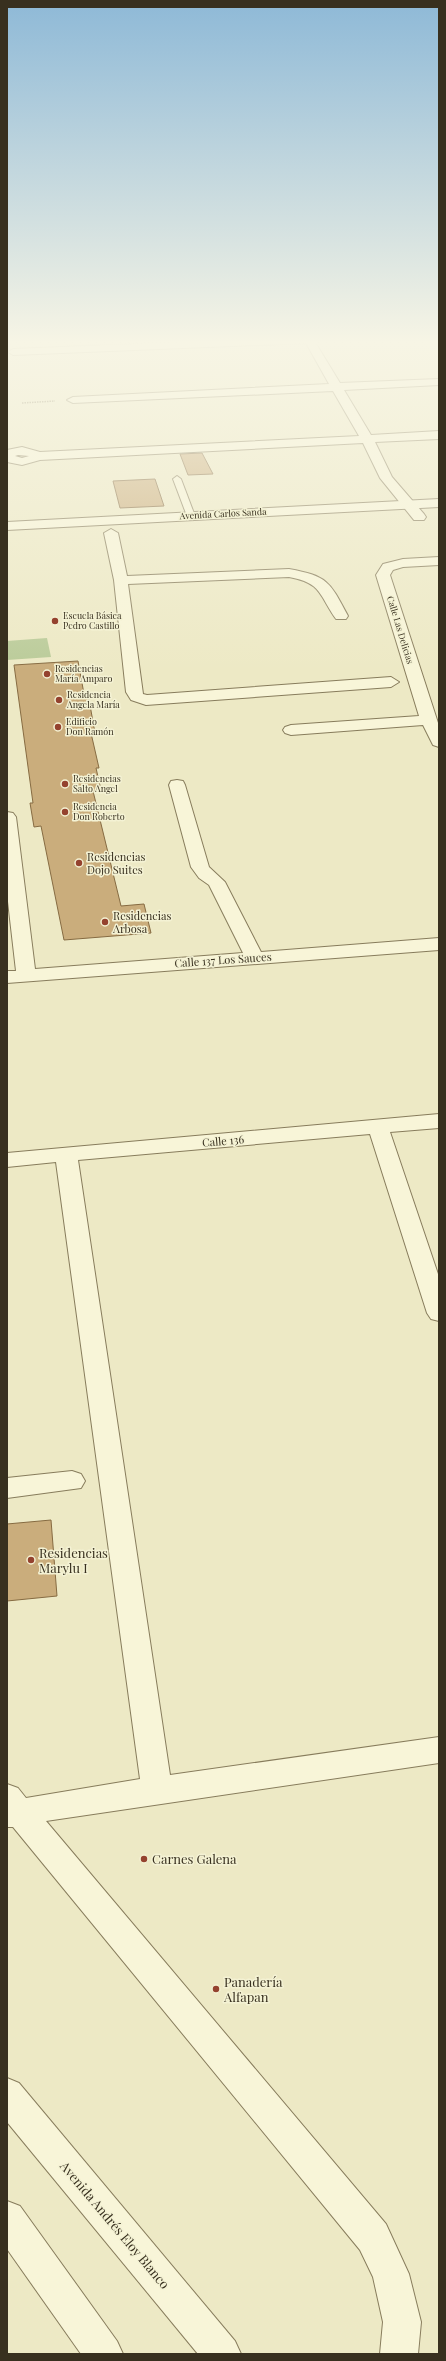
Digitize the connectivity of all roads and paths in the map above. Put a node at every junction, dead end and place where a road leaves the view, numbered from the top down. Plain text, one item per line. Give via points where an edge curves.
1 (150, 450) edge
2 (372, 450) edge
3 (7, 456) edge
4 (177, 479) dead end
5 (439, 502) edge
6 (410, 504) junction
7 (192, 516) junction
8 (439, 516) edge
9 (419, 517) junction
10 (7, 526) edge
11 (111, 533) junction
12 (7, 538) edge
13 (439, 561) edge
14 (121, 580) junction
15 (341, 616) dead end
16 (391, 682) dead end
17 (428, 720) junction
18 (291, 730) dead end
19 (439, 742) edge
20 (177, 785) dead end
21 (7, 817) edge
22 (439, 944) edge
23 (255, 958) junction
24 (26, 976) junction
25 (7, 977) edge
26 (439, 1122) edge
27 (378, 1127) junction
28 (66, 1155) junction
29 (7, 1160) edge
30 (439, 1313) edge
31 (72, 1481) dead end
32 (7, 1488) edge
33 (439, 1750) edge
34 (157, 1790) junction
35 (12, 1808) edge
36 (7, 2095) edge
37 (7, 2219) edge
38 (104, 2354) edge
39 (222, 2354) edge
40 (399, 2354) edge

1 - 3 street via 37,456 33,460 23,461 14,461
2 - 6 street via 386,478
4 - 7 lane
5 - 6 street, Avenida Carlos Sanda
6 - 7 street, Avenida Carlos Sanda
6 - 9 street
7 - 10 street, Avenida Carlos Sanda
8 - 9 street, Avenida Carlos Sanda
9 - 11 street, Avenida Carlos Sanda
11 - 12 street, Avenida Carlos Sanda
11 - 14 street
13 - 17 street, Calle Las Delicias via 402,563 388,568 383,574
14 - 15 street via 289,573 308,576 322,582
14 - 16 street via 134,692 137,697 146,700
17 - 18 street
17 - 19 street, Calle Las Delicias
20 - 23 street via 200,867 216,882
21 - 24 street
22 - 23 street, Calle 137 Los Sauces
23 - 24 street, Calle 137 Los Sauces
24 - 25 street, Calle 137 Los Sauces
26 - 27 street, Calle 136
27 - 28 street, Calle 136
27 - 30 street
28 - 29 street, Calle 136
28 - 34 street
31 - 32 street
33 - 34 street
34 - 35 street
35 - 40 street via 373,2237 391,2274 402,2322
36 - 39 street, Avenida Andrés Eloy Blanco
37 - 38 street

